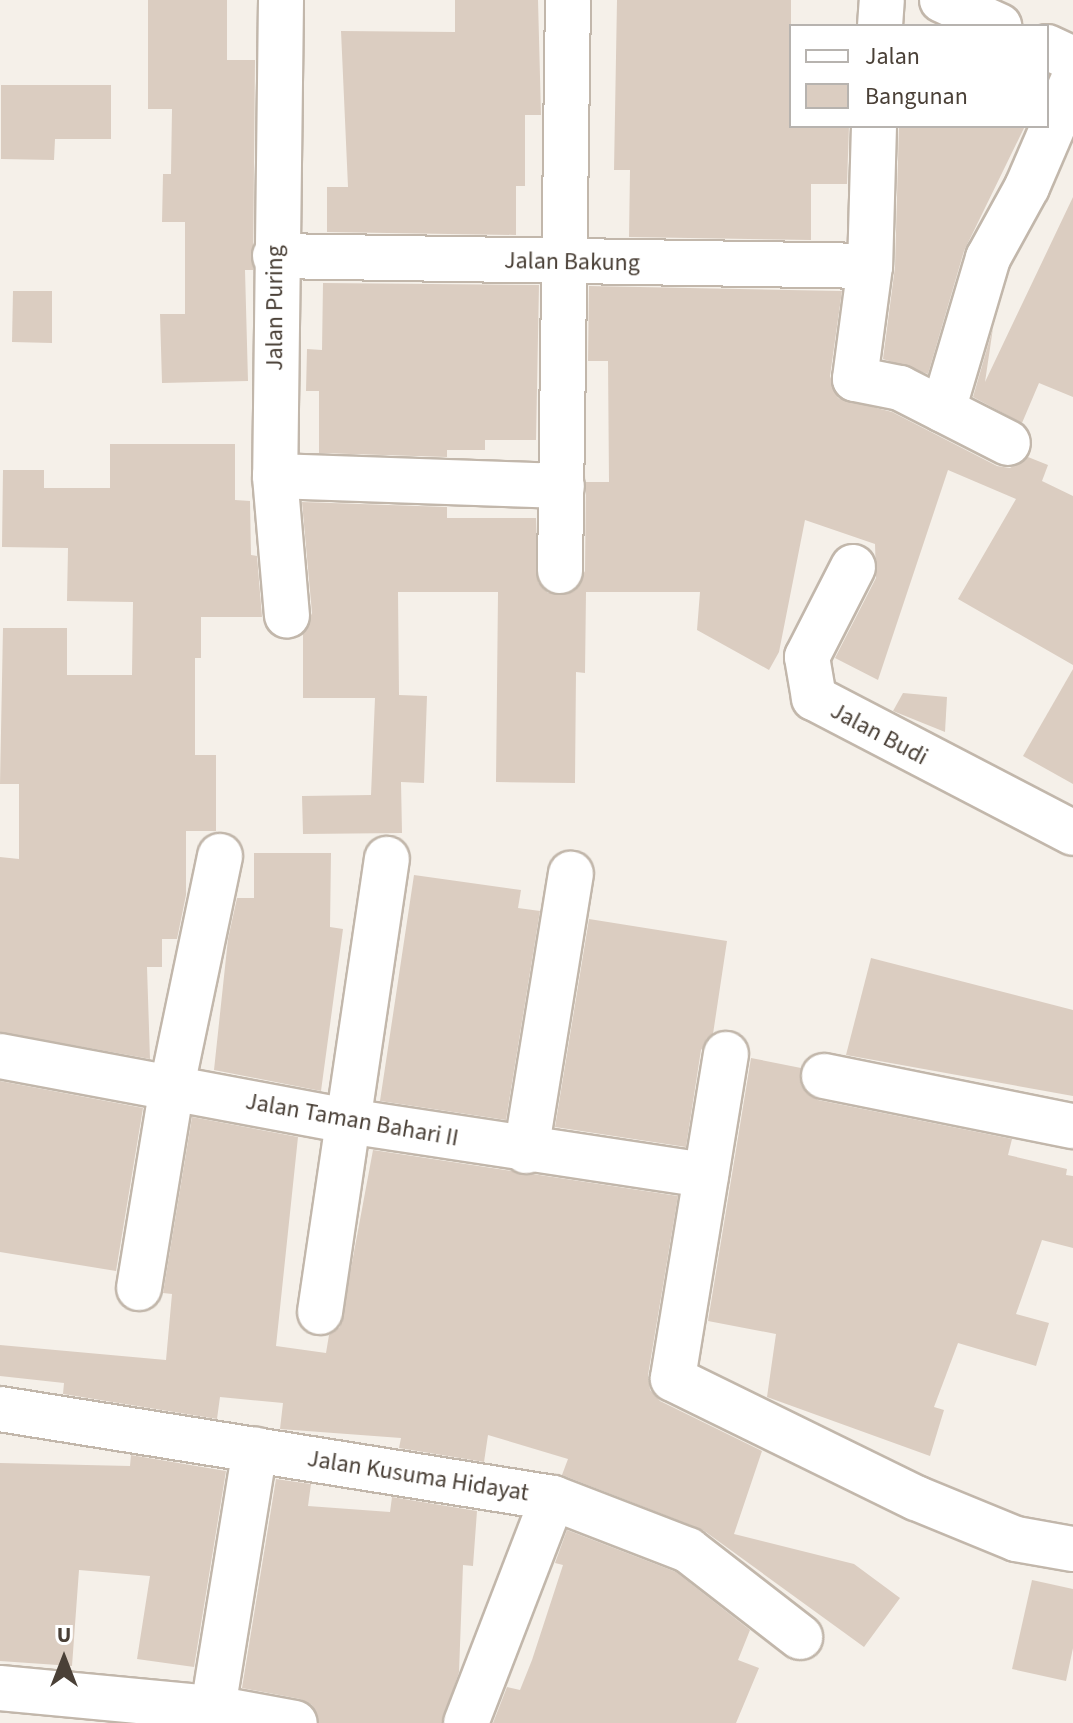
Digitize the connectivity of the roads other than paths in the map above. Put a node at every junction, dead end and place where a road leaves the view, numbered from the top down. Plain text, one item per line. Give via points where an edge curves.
1 (281, 0) edge
2 (568, 0) edge
3 (882, 0) edge
4 (942, 0) edge
5 (880, 24) edge
6 (995, 24) edge
7 (1049, 48) edge
8 (1073, 59) edge
9 (1073, 80) edge
10 (874, 128) edge
11 (275, 256) junction
12 (567, 263) junction
13 (870, 266) junction
14 (943, 410) junction
15 (1008, 443) dead end
16 (275, 476) junction
17 (562, 486) junction
18 (853, 567) dead end
19 (560, 571) dead end
20 (287, 615) dead end
21 (1073, 833) edge
22 (220, 856) dead end
23 (387, 859) dead end
24 (571, 874) dead end
25 (726, 1054) dead end
26 (0, 1056) edge
27 (824, 1076) dead end
28 (172, 1086) junction
29 (348, 1121) junction
30 (1073, 1126) edge
31 (526, 1151) junction
32 (706, 1175) junction
33 (139, 1288) dead end
34 (320, 1312) dead end
35 (0, 1409) edge
36 (255, 1449) junction
37 (553, 1498) junction
38 (1073, 1549) edge
39 (800, 1637) dead end
40 (0, 1688) edge
41 (213, 1708) junction
42 (295, 1723) edge
43 (466, 1723) edge

1 - 11 street, Jalan Puring
2 - 12 street
3 - 5 street
4 - 6 street
7 - 8 street
9 - 14 street via 1027,187 988,258
10 - 13 street
11 - 12 street, Jalan Bakung
11 - 16 street, Jalan Puring
12 - 13 street, Jalan Bakung
12 - 17 street
13 - 14 street via 855,379 900,388
14 - 15 street
16 - 17 street
16 - 20 street, Jalan Puring
17 - 19 street
18 - 21 street, Jalan Budi via 807,657 814,698
22 - 28 street
23 - 29 street
24 - 31 street
25 - 32 street
26 - 28 street, Jalan Taman Bahari II
27 - 30 street
28 - 29 street, Jalan Taman Bahari II
28 - 33 street
29 - 31 street, Jalan Taman Bahari II
29 - 34 street
31 - 32 street, Jalan Taman Bahari II
32 - 38 street via 673,1379 916,1498 1016,1539
35 - 36 street, Jalan Kusuma Hidayat
36 - 37 street, Jalan Kusuma Hidayat
36 - 41 street
37 - 39 street, Jalan Kusuma Hidayat via 688,1550
37 - 43 street
40 - 41 street
41 - 42 street

